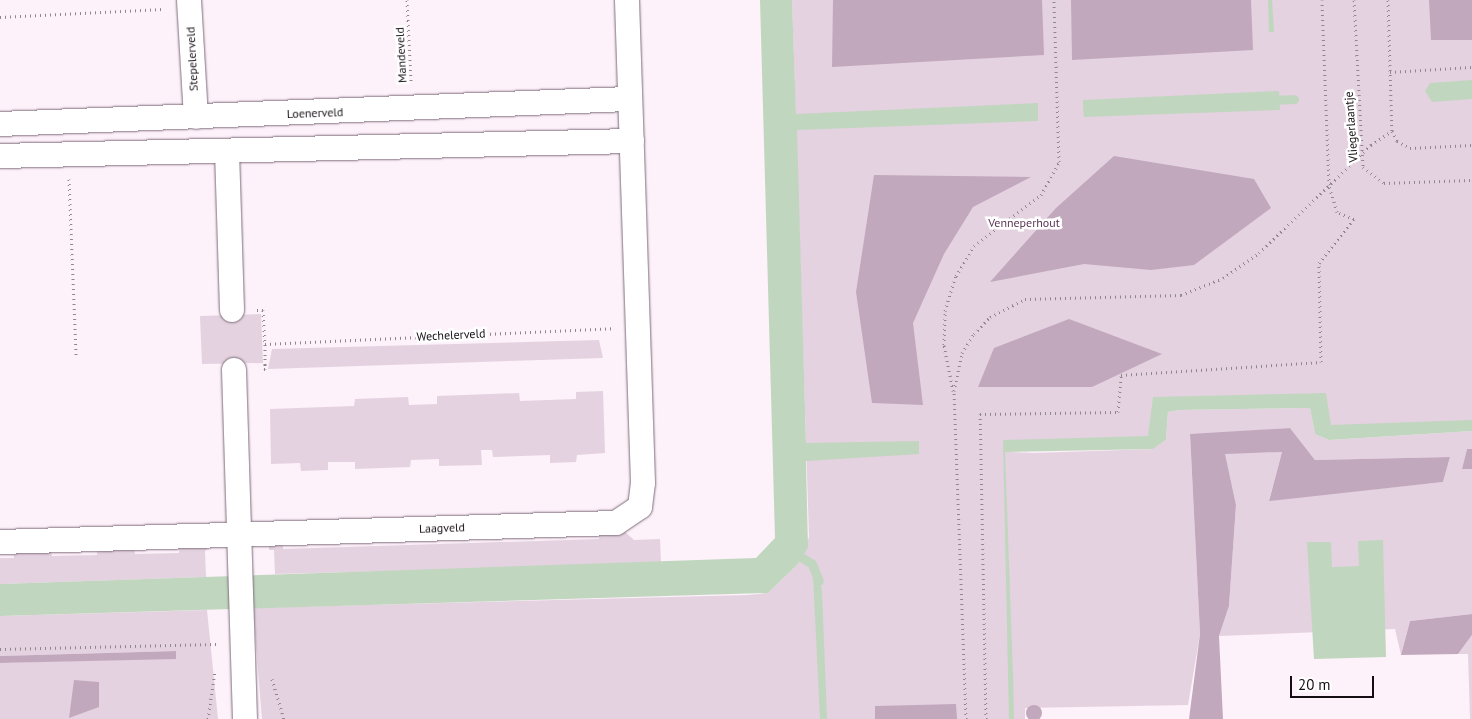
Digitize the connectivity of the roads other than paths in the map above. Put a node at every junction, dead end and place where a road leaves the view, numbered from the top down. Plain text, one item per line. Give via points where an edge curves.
1 (627, 0) edge
2 (189, 5) edge
3 (630, 99) junction
4 (196, 118) junction
5 (0, 124) edge
6 (632, 141) junction
7 (227, 150) junction
8 (0, 156) edge
9 (232, 310) road end
10 (234, 370) road end
11 (0, 542) edge
12 (241, 544) junction
13 (245, 719) edge

1 - 3 street
2 - 4 street, Stepelerveld
3 - 4 street, Loenerveld
3 - 6 street
4 - 5 street, Loenerveld
6 - 7 street
6 - 12 street, Laagveld via 636,327 644,483 640,507 616,523
7 - 8 street
7 - 9 street
10 - 12 street
11 - 12 street, Laagveld
12 - 13 street

